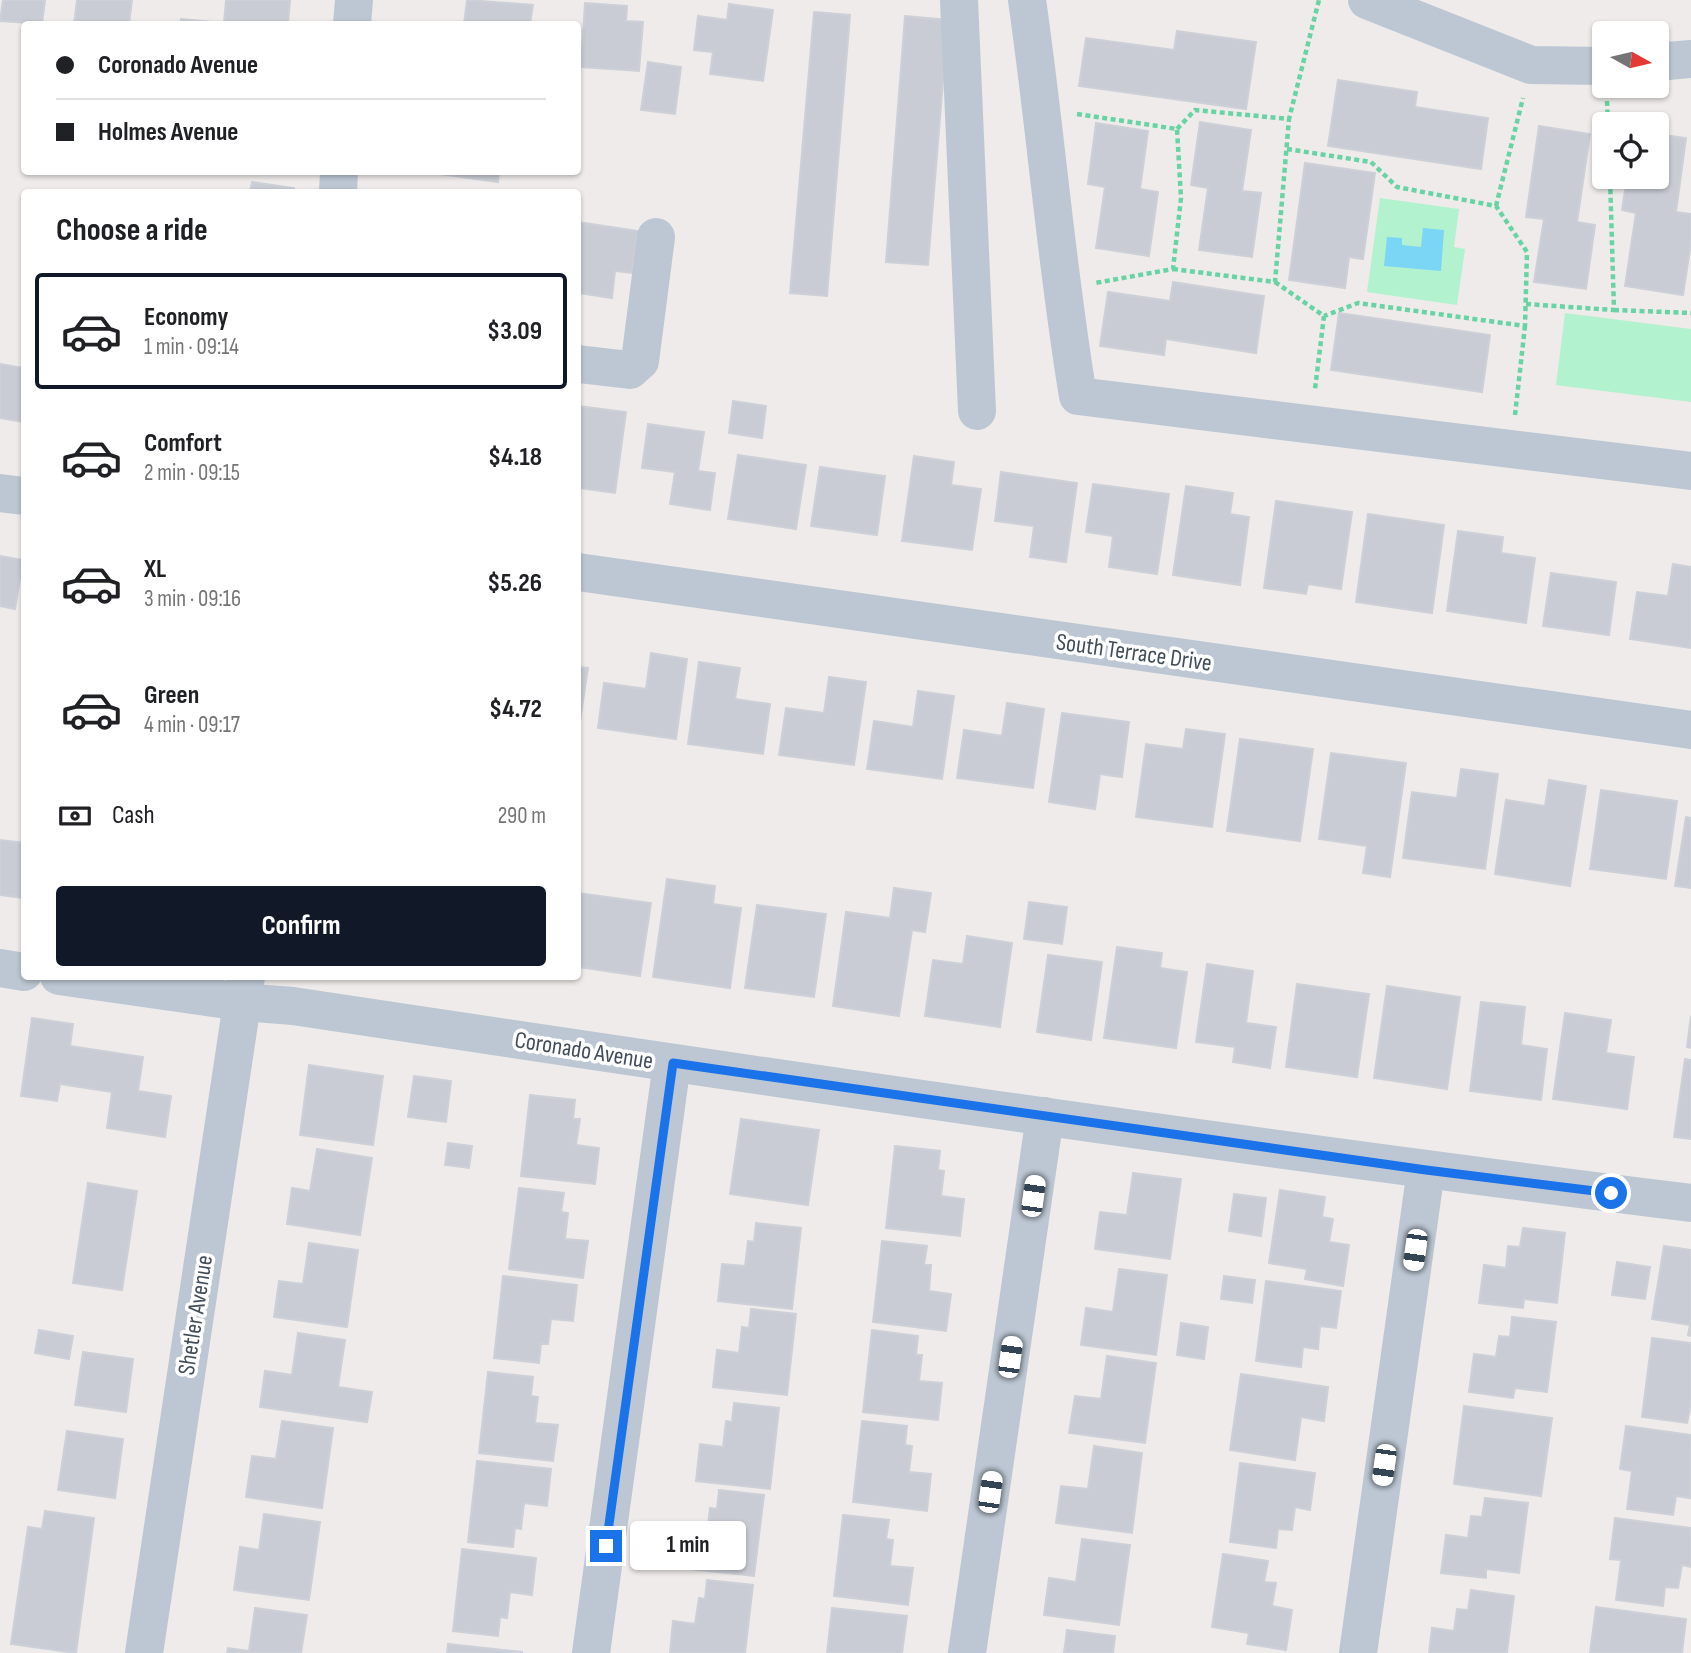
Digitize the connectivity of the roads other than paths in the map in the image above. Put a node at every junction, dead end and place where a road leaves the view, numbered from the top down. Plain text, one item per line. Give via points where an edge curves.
1 (354, 0) edge
2 (959, 0) edge
3 (1027, 0) edge
4 (1367, 0) edge
5 (352, 21) edge
6 (1691, 59) edge
7 (1670, 61) edge
8 (1592, 79) edge
9 (656, 237) dead end
10 (581, 364) edge
11 (977, 411) dead end
12 (1691, 471) edge
13 (0, 493) edge
14 (21, 496) edge
15 (581, 572) edge
16 (1691, 730) edge
17 (0, 968) edge
18 (21, 972) edge
19 (116, 980) edge
20 (244, 989) edge
21 (673, 1063) junction
22 (1045, 1116) junction
23 (1426, 1170) junction
24 (1691, 1203) edge
25 (144, 1653) edge
26 (591, 1653) edge
27 (967, 1653) edge
28 (1358, 1653) edge

1 - 5 street
2 - 11 street
3 - 12 street via 1060,289 1078,396
4 - 8 street via 1531,65
6 - 7 street
9 - 10 street via 640,361 630,370
13 - 14 street
15 - 16 street, South Terrace Drive
17 - 18 street
19 - 20 street, Coronado Avenue
20 - 21 street, Coronado Avenue via 293,1006
20 - 25 street, Shetler Avenue
21 - 22 street, Coronado Avenue
21 - 26 street
22 - 23 street, Coronado Avenue
22 - 27 street
23 - 24 street, Coronado Avenue
23 - 28 street

